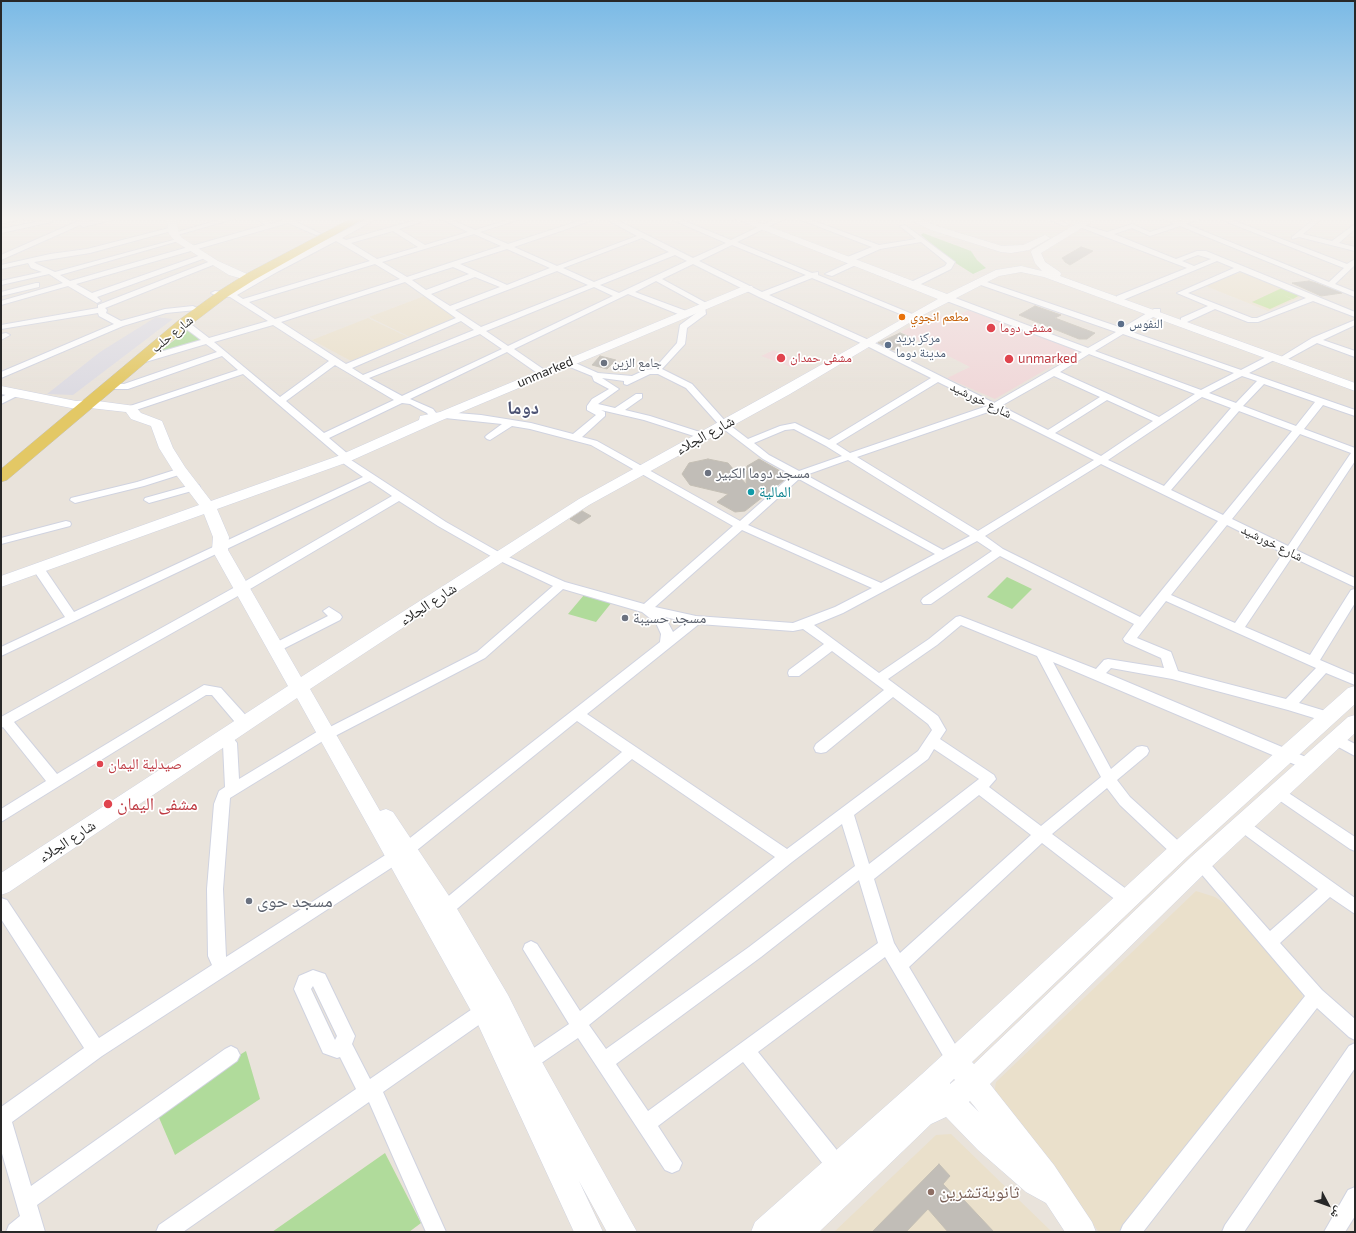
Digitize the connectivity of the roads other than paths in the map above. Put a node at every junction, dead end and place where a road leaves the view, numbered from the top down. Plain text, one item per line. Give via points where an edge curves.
1 (51, 276) edge
2 (53, 276) edge
3 (56, 276) edge
4 (100, 276) edge
5 (149, 276) edge
6 (183, 276) edge
7 (246, 276) edge
8 (262, 276) edge
9 (331, 276) edge
10 (398, 276) edge
11 (418, 276) edge
12 (471, 276) edge
13 (479, 276) edge
14 (535, 276) edge
15 (572, 276) edge
16 (614, 276) edge
17 (664, 276) edge
18 (723, 276) edge
19 (810, 276) edge
20 (812, 276) edge
21 (832, 276) edge
22 (890, 276) edge
23 (931, 276) edge
24 (981, 276) edge
25 (993, 276) edge
26 (1049, 276) edge
27 (1061, 276) edge
28 (1175, 276) edge
29 (1222, 276) edge
30 (1259, 276) edge
31 (1307, 276) joint
32 (1339, 276) edge
33 (657, 279) junction
34 (405, 280) junction
35 (980, 282) junction
36 (1, 283) edge
37 (72, 284) junction
38 (592, 284) junction
39 (914, 284) junction
40 (1280, 284) junction
41 (1330, 285) junction
42 (505, 287) junction
43 (748, 288) junction
44 (1091, 289) junction
45 (629, 292) junction
46 (426, 293) junction
47 (1, 294) edge
48 (223, 294) junction
49 (762, 294) junction
50 (1355, 295) edge
51 (92, 296) junction
52 (620, 296) junction
53 (947, 298) junction
54 (1120, 298) junction
55 (1313, 298) junction
56 (241, 302) junction
57 (1, 303) edge
58 (704, 306) junction
59 (1215, 306) junction
60 (102, 308) junction
61 (193, 308) junction
62 (450, 309) junction
63 (1155, 312) junction
64 (686, 314) junction
65 (1355, 315) edge
66 (914, 316) junction
67 (462, 318) junction
68 (1184, 320) junction
69 (669, 321) junction
70 (274, 322) junction
71 (1355, 322) edge
72 (184, 323) junction
73 (120, 324) junction
74 (1, 327) edge
75 (683, 328) junction
76 (479, 329) junction
77 (1121, 332) junction
78 (1315, 340) junction
79 (209, 342) junction
80 (868, 343) junction
81 (508, 350) junction
82 (1090, 350) junction
83 (223, 353) junction
84 (1355, 354) edge
85 (1283, 359) junction
86 (336, 361) junction
87 (139, 362) junction
88 (568, 363) junction
89 (346, 367) junction
90 (243, 371) junction
91 (658, 371) junction
92 (1053, 372) junction
93 (543, 373) junction
94 (1240, 373) junction
95 (1, 375) edge
96 (596, 375) junction
97 (362, 378) junction
98 (938, 378) junction
99 (633, 379) junction
100 (1262, 381) junction
101 (1355, 383) edge
102 (110, 386) junction
103 (1355, 387) edge
104 (616, 389) junction
105 (1, 390) edge
106 (1202, 393) junction
107 (14, 394) junction
108 (639, 396) dead end
109 (1108, 396) junction
110 (402, 400) junction
111 (1, 401) edge
112 (1321, 401) junction
113 (279, 402) junction
114 (83, 404) junction
115 (592, 406) junction
116 (994, 407) junction
117 (1237, 407) junction
118 (130, 409) junction
119 (616, 412) junction
120 (1355, 413) edge
121 (602, 414) junction
122 (440, 417) junction
123 (1160, 421) junction
124 (510, 422) junction
125 (724, 425) junction
126 (1297, 429) junction
127 (1049, 433) junction
128 (703, 436) junction
129 (323, 437) junction
130 (490, 437) dead end
131 (576, 437) junction
132 (747, 443) junction
133 (829, 444) junction
134 (1355, 451) edge
135 (1355, 454) edge
136 (343, 456) junction
137 (846, 457) junction
138 (1101, 460) junction
139 (1, 465) edge
140 (181, 471) junction
141 (641, 471) junction
142 (799, 474) junction
143 (1, 477) edge
144 (370, 477) junction
145 (195, 488) junction
146 (1165, 491) junction
147 (400, 496) junction
148 (75, 500) dead end
149 (149, 500) dead end
150 (209, 508) junction
151 (1224, 520) junction
152 (66, 524) dead end
153 (741, 526) junction
154 (978, 536) junction
155 (1, 541) edge
156 (220, 550) junction
157 (999, 551) junction
158 (1288, 551) junction
159 (944, 555) junction
160 (500, 557) junction
161 (38, 568) junction
162 (1, 582) edge
163 (1355, 582) edge
164 (561, 585) junction
165 (880, 587) junction
166 (241, 589) junction
167 (1355, 593) edge
168 (1164, 596) junction
169 (927, 601) dead end
170 (646, 609) junction
171 (329, 611) dead end
172 (72, 618) junction
173 (696, 620) junction
174 (1142, 623) junction
175 (805, 624) junction
176 (1238, 628) junction
177 (666, 644) junction
178 (831, 645) junction
179 (275, 648) junction
180 (1, 652) edge
181 (1042, 653) junction
182 (1312, 661) junction
183 (1325, 666) junction
184 (794, 673) dead end
185 (1172, 674) junction
186 (1098, 675) junction
187 (879, 678) junction
188 (1355, 680) edge
189 (298, 688) junction
190 (893, 690) junction
191 (1355, 693) edge
192 (1288, 705) junction
193 (578, 715) junction
194 (1327, 717) junction
195 (3, 722) edge
196 (1355, 722) edge
197 (245, 724) junction
198 (329, 733) junction
199 (225, 738) junction
200 (933, 741) junction
201 (1345, 745) edge
202 (821, 748) dead end
203 (1142, 751) dead end
204 (631, 752) junction
205 (1285, 755) junction
206 (1308, 764) junction
207 (1109, 779) junction
208 (55, 782) junction
209 (979, 787) junction
210 (232, 790) junction
211 (1278, 792) junction
212 (846, 813) junction
213 (1, 816) edge
214 (1242, 824) junction
215 (1042, 833) junction
216 (1355, 845) edge
217 (1179, 851) junction
218 (401, 854) junction
219 (787, 857) junction
220 (1200, 863) junction
221 (864, 872) junction
222 (1, 885) edge
223 (1329, 888) junction
224 (1127, 899) junction
225 (1, 905) edge
226 (1355, 907) edge
227 (445, 909) junction
228 (1270, 942) junction
229 (887, 946) junction
230 (531, 949) dead end
231 (898, 966) junction
232 (223, 968) junction
233 (1316, 996) junction
234 (492, 1006) junction
235 (579, 1025) junction
236 (1355, 1031) edge
237 (343, 1046) dead end
238 (96, 1050) junction
239 (745, 1050) junction
240 (1355, 1052) edge
241 (232, 1055) dead end
242 (955, 1060) junction
243 (528, 1062) junction
244 (604, 1062) junction
245 (973, 1082) junction
246 (931, 1083) junction
247 (369, 1090) junction
248 (950, 1101) junction
249 (1, 1118) edge
250 (645, 1124) junction
251 (672, 1164) dead end
252 (837, 1166) junction
253 (1056, 1194) junction
254 (1355, 1198) edge
255 (25, 1202) junction
256 (27, 1228) edge
257 (177, 1229) edge
258 (436, 1232) edge
259 (589, 1232) edge
260 (623, 1232) edge
261 (765, 1232) edge
262 (798, 1232) edge
263 (1082, 1232) edge
264 (1130, 1232) edge
265 (1232, 1232) edge
266 (1334, 1232) edge

1 - 36 street
2 - 47 street
3 - 37 street
4 - 37 street
5 - 51 street
6 - 60 street
7 - 48 main road, شارع حلب
8 - 48 street
9 - 56 street
10 - 34 street
11 - 34 street
12 - 46 street
13 - 42 street
14 - 42 street
15 - 38 street
16 - 38 street
17 - 33 street
18 - 43 street, شارع خورشيد
19 - 49 street
20 - 66 street
21 - 66 street
22 - 39 street
23 - 39 street
24 - 53 street via 946,294
25 - 35 street
26 - 44 street
27 - 44 street
28 - 54 street
29 - 59 street via 1181,293
30 - 40 street
31 - 40 street
31 - 41 street
32 - 41 street
33 - 45 street
33 - 58 street
34 - 46 street
34 - 70 street
35 - 53 street
35 - 77 street
37 - 51 street
37 - 57 street
38 - 52 street
38 - 76 street
39 - 53 street
40 - 55 street
41 - 50 street
42 - 62 street
43 - 49 street, شارع خورشيد
43 - 58 street, unmarked
44 - 54 street
44 - 63 street
45 - 52 street
45 - 64 street
46 - 62 street
48 - 56 street
48 - 61 main road, شارع حلب
48 - 72 main road, شارع حلب
49 - 80 street, شارع خورشيد
51 - 60 street
52 - 81 street
53 - 66 street, شارع الجلاء
53 - 82 street
54 - 63 street
55 - 59 street via 1258,320 1251,320
55 - 65 street
56 - 70 street
58 - 64 street, unmarked
58 - 75 street via 703,312
59 - 68 street
60 - 73 street via 102,314
60 - 74 street
61 - 73 street via 165,311
61 - 114 main road, شارع حلب via 156,336
62 - 67 street
63 - 68 street
63 - 77 street
63 - 85 street
64 - 69 street, unmarked
66 - 80 street, شارع الجلاء
67 - 76 street
67 - 89 street
68 - 85 street
69 - 75 street
69 - 88 street, unmarked
70 - 79 street
70 - 86 street
71 - 78 street
72 - 79 street
72 - 87 main road, شارع حلب
73 - 95 street
75 - 91 street via 680,344
76 - 81 street
76 - 97 street
77 - 82 street
77 - 94 street
78 - 84 street
78 - 85 street
79 - 83 street
79 - 87 street
80 - 98 street, شارع خورشيد
80 - 125 street, شارع الجلاء
81 - 93 street
81 - 110 street
82 - 92 street
82 - 106 street
83 - 90 street
83 - 102 street via 125,387
85 - 94 street
85 - 101 street
85 - 103 street
86 - 89 street
86 - 113 street
87 - 102 main road, شارع حلب
88 - 93 street, unmarked
88 - 96 street
89 - 97 street
90 - 113 street
90 - 118 street
91 - 99 street via 648,372
91 - 125 street via 689,386
92 - 109 street
92 - 116 street
93 - 122 street, unmarked
94 - 100 street
94 - 106 street
96 - 99 street
96 - 104 street via 598,379
97 - 110 street
98 - 116 street, شارع خورشيد
98 - 133 street
99 - 104 street
100 - 112 street
100 - 117 street
102 - 114 main road, شارع حلب
104 - 115 street via 595,401
105 - 107 street
106 - 117 street
106 - 123 street
107 - 111 street
107 - 114 street
108 - 119 street
109 - 123 street
109 - 127 street
110 - 122 street via 404,406 421,415
110 - 129 street
112 - 120 street
112 - 126 street
113 - 129 street
114 - 118 street
114 - 139 main road, شارع حلب
114 - 143 main road, شارع حلب
115 - 119 street
115 - 121 street via 592,410
116 - 127 street, شارع خورشيد
116 - 137 street
117 - 126 street
117 - 146 street
118 - 140 street via 136,416 157,424 166,448
119 - 121 street
119 - 128 street via 647,418
121 - 131 street
122 - 124 street
122 - 136 street, unmarked
123 - 138 street
124 - 130 street
124 - 131 street
125 - 128 street, شارع الجلاء
125 - 132 street
126 - 134 street
126 - 151 street
127 - 138 street, شارع خورشيد
128 - 141 street, شارع الجلاء
129 - 136 street
131 - 141 street via 594,443
132 - 133 street via 783,428 795,426
132 - 142 street via 766,457
133 - 137 street
135 - 158 street
136 - 144 street
136 - 150 street, unmarked
137 - 142 street
137 - 154 street
138 - 146 street, شارع خورشيد
138 - 154 street
140 - 145 street
140 - 148 street
141 - 153 street
141 - 160 street, شارع الجلاء via 584,502
142 - 153 street
142 - 159 street
144 - 147 street
144 - 156 street
145 - 149 street
145 - 150 street
146 - 151 street, شارع خورشيد
147 - 160 street
147 - 166 street
150 - 156 street via 221,537
150 - 161 street, unmarked
151 - 158 street, شارع خورشيد
151 - 168 street
152 - 155 street
153 - 165 street
153 - 170 street
154 - 157 street
154 - 159 street
156 - 166 street
156 - 172 street
157 - 169 street
157 - 174 street
158 - 163 street, شارع خورشيد
158 - 176 street
159 - 165 street
160 - 164 street
160 - 189 street, شارع الجلاء
161 - 162 street, unmarked
161 - 172 street
164 - 170 street
164 - 198 street via 481,655
165 - 175 street via 839,610
166 - 179 street
166 - 195 street
167 - 182 street
168 - 174 street
168 - 176 street
170 - 173 street
170 - 177 street via 661,620 667,634
171 - 179 street via 336,617
172 - 180 street
173 - 175 street via 793,628
173 - 177 street
174 - 185 street via 1129,639 1167,655
175 - 178 street
176 - 182 street
177 - 193 street
178 - 184 street
178 - 187 street
179 - 189 street
181 - 186 street
181 - 187 street via 960,620 933,642
181 - 207 street
182 - 183 street
183 - 188 street
183 - 192 street
185 - 186 street via 1108,663
185 - 192 street
186 - 205 street
187 - 190 street
189 - 197 street, شارع الجلاء
189 - 198 street
190 - 200 street via 933,720 939,730
190 - 202 street
191 - 194 street
192 - 194 street
193 - 204 street
193 - 218 street
194 - 205 street
195 - 208 street
196 - 201 street
197 - 199 street, شارع الجلاء
197 - 208 street via 216,690 204,690
198 - 210 street
198 - 218 street
199 - 210 street via 230,743
199 - 222 street, شارع الجلاء
200 - 209 street via 989,779
200 - 212 street via 923,755
201 - 206 street
203 - 207 street
204 - 219 street
204 - 227 street
205 - 206 street
205 - 217 street
206 - 211 street
207 - 215 street
207 - 217 street via 1125,801
208 - 213 street
209 - 215 street
209 - 221 street
210 - 232 street via 224,795 221,804 215,888 216,956
211 - 214 street
211 - 216 street
212 - 219 street
212 - 221 street
214 - 220 street
214 - 223 street
215 - 224 street
215 - 231 street
217 - 224 street
218 - 227 street
218 - 232 street
218 - 234 street
219 - 235 street
220 - 228 street
220 - 245 street
221 - 229 street
221 - 244 street
223 - 226 street
223 - 228 street
224 - 242 street
225 - 238 street
227 - 234 street
228 - 233 street
229 - 231 street
229 - 239 street
230 - 235 street
231 - 242 street
232 - 238 street
233 - 236 street
233 - 264 street
234 - 243 street
234 - 247 street
234 - 259 street
235 - 243 street
235 - 244 street
237 - 247 street
238 - 249 street
239 - 250 street
239 - 252 street
240 - 265 street
241 - 255 street
242 - 245 street
242 - 246 street
243 - 260 street
244 - 250 street
245 - 248 street
245 - 253 street
246 - 248 street
246 - 252 street
247 - 257 street
247 - 258 street
248 - 253 street via 1014,1164
248 - 262 street via 922,1115
249 - 255 street
250 - 251 street
252 - 261 street
253 - 263 street
254 - 266 street
255 - 256 street

